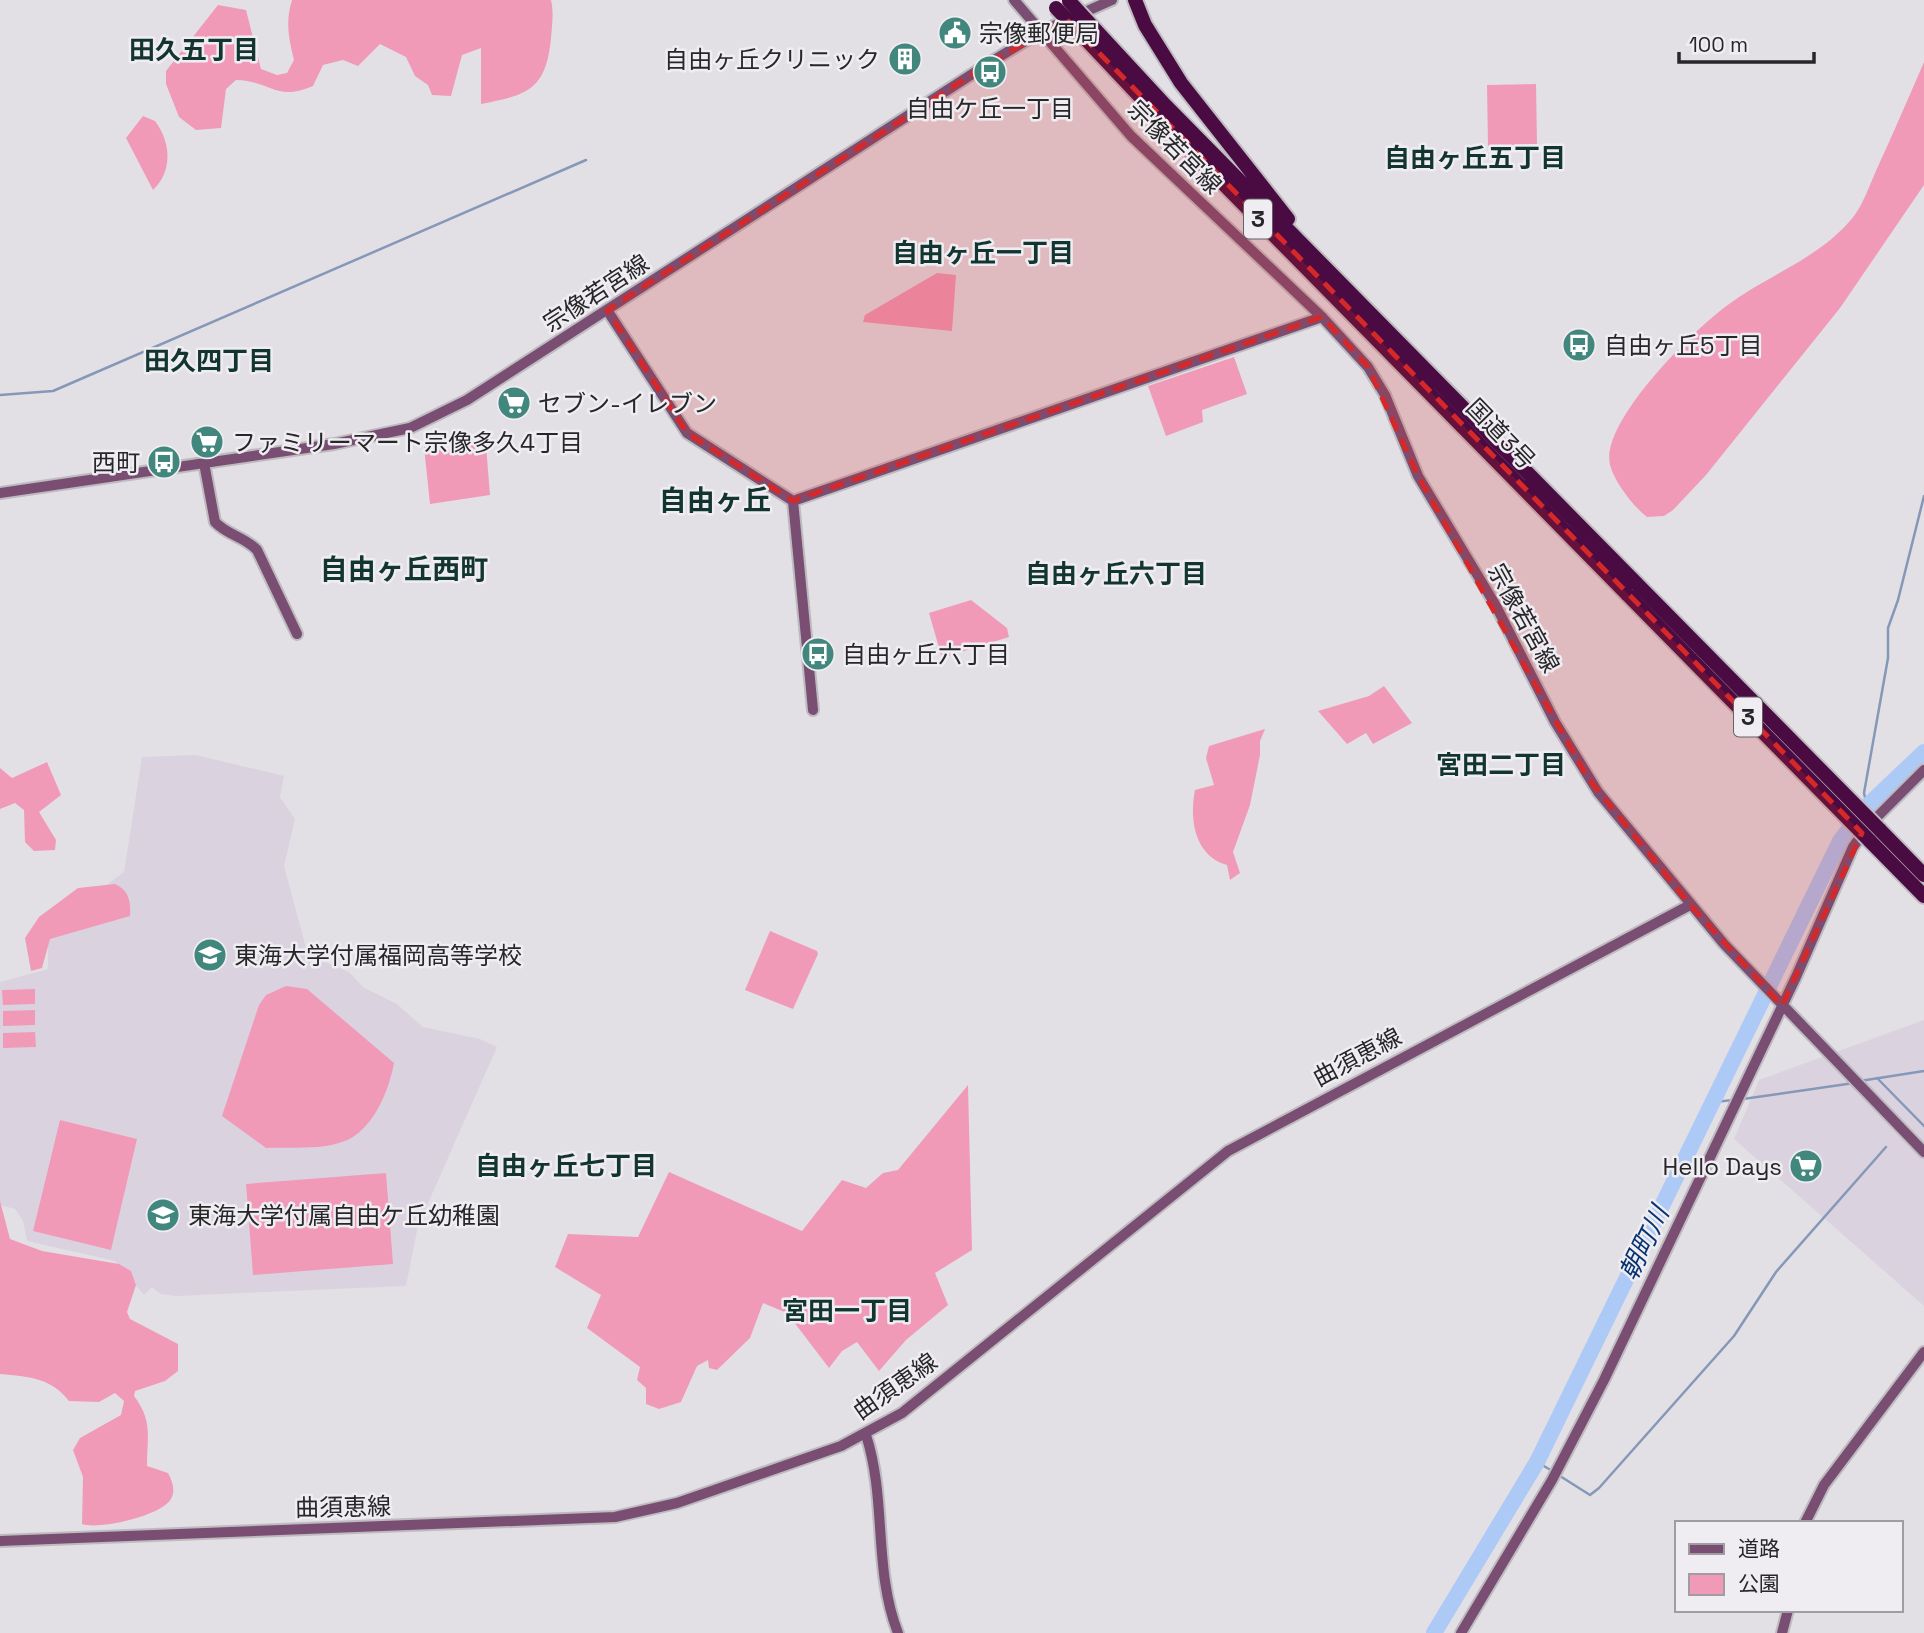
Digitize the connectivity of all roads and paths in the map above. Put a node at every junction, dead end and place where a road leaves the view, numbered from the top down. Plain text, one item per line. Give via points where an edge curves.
1 (1014, 0) edge
2 (1112, 0) edge
3 (1135, 0) edge
4 (1061, 2) edge
5 (1084, 28) junction
6 (1042, 31) junction
7 (1328, 271) junction
8 (607, 310) junction
9 (1322, 317) junction
10 (204, 463) junction
11 (0, 492) edge
12 (793, 501) junction
13 (1633, 589) junction
14 (298, 634) dead end
15 (813, 710) dead end
16 (1924, 770) edge
17 (1874, 835) junction
18 (1924, 875) edge
19 (1924, 896) edge
20 (1690, 905) junction
21 (1782, 1006) junction
22 (1924, 1152) edge
23 (1924, 1352) edge
24 (866, 1435) junction
25 (1806, 1521) edge
26 (0, 1542) edge
27 (1787, 1612) edge
28 (898, 1633) edge
29 (1461, 1633) edge
30 (1782, 1633) edge

1 - 6 main road
2 - 6 main road
3 - 7 highway via 1181,83
4 - 5 highway, 国道3号 / 3, bridge
5 - 7 highway, 国道3号 / 3
5 - 13 highway, 国道3号 / 3 via 1194,154
6 - 8 main road, 宗像若宮線
6 - 9 main road, 宗像若宮線 via 1131,136
7 - 13 highway, 国道3号 / 3
8 - 10 main road, 宗像若宮線 via 467,400 419,425 334,444
8 - 12 main road via 687,433
9 - 12 main road
9 - 20 main road, 宗像若宮線 via 1368,366 1385,395 1418,476 1518,645 1573,755
10 - 11 main road, 宗像若宮線
10 - 14 main road via 215,522 257,550
12 - 15 main road
13 - 17 highway, 国道3号 / 3, bridge
16 - 21 main road via 1860,835
17 - 18 highway, 国道3号 / 3
17 - 19 highway, 国道3号 / 3
20 - 21 main road, 宗像若宮線
20 - 24 main road, 曲須恵線 via 1228,1151 910,1407
21 - 22 main road, 宗像若宮線
21 - 29 main road via 1604,1380 1552,1480
23 - 25 main road via 1824,1485
24 - 26 main road, 曲須恵線 via 677,1503 615,1517
24 - 28 main road via 878,1488 888,1604
27 - 30 main road

